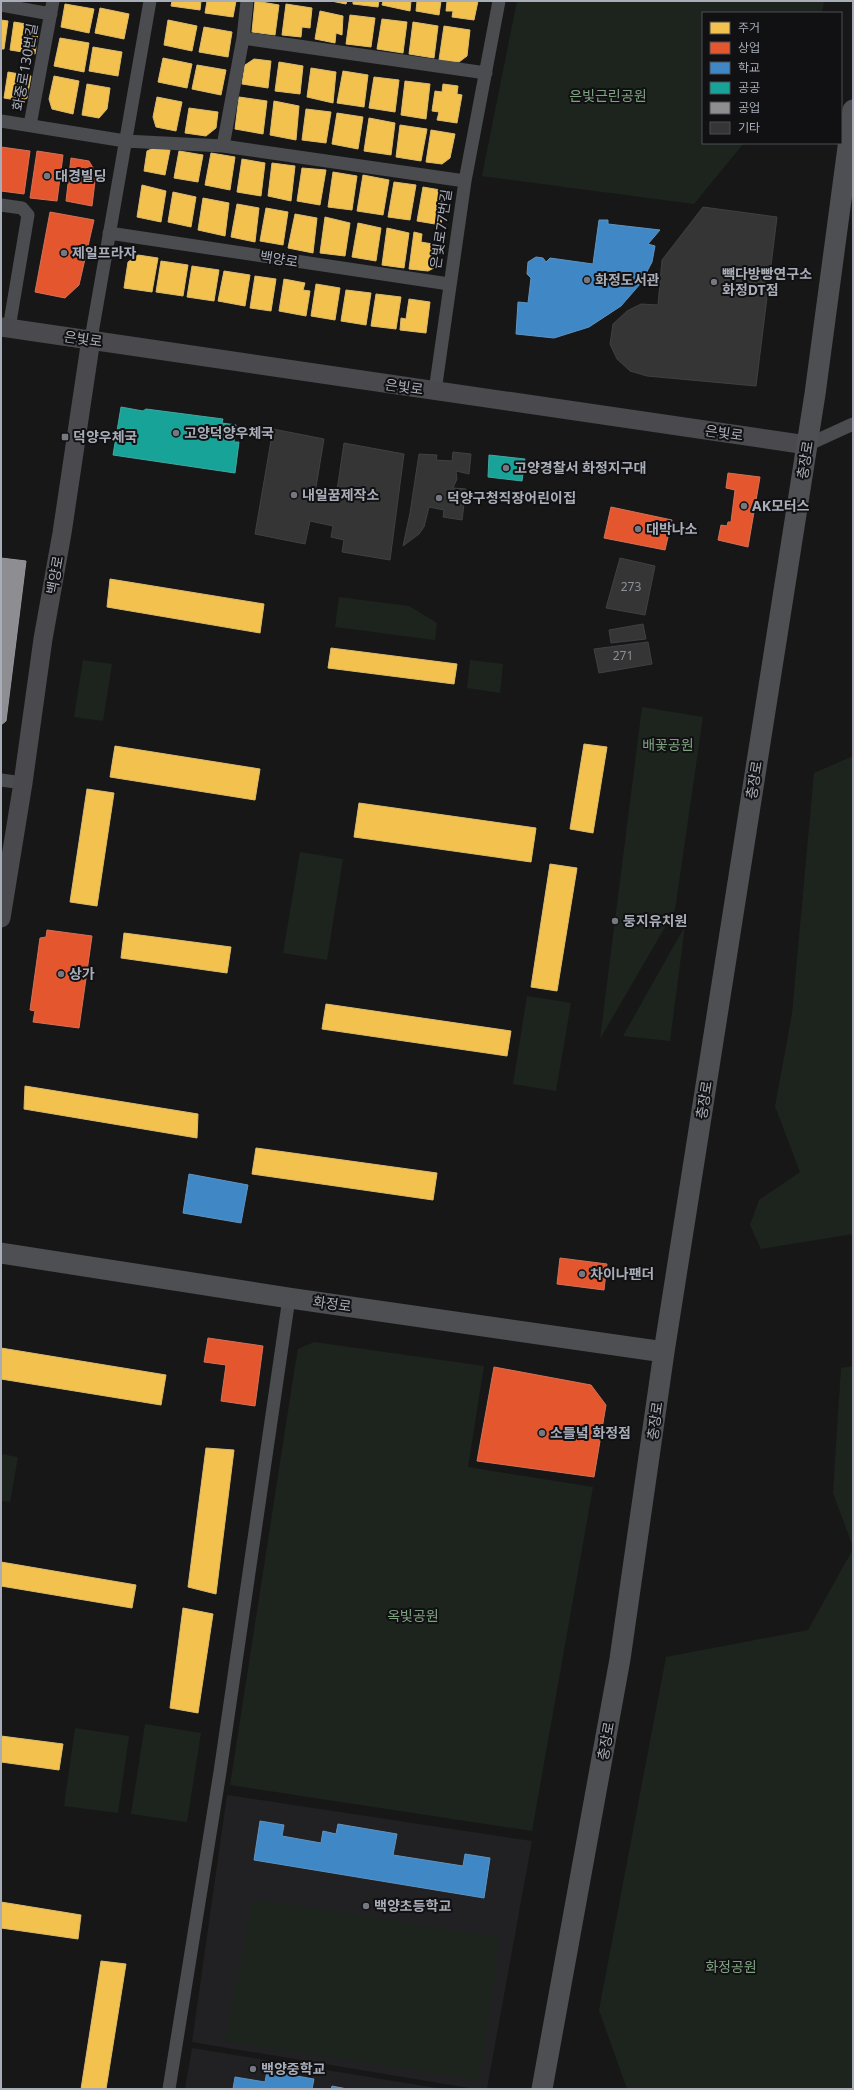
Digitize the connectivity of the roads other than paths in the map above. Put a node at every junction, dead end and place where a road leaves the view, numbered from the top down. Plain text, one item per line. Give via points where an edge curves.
1 (150, 1) edge
2 (247, 1) edge
3 (498, 1) edge
4 (1, 5) edge
5 (52, 7) edge
6 (243, 38) junction
7 (486, 73) junction
8 (853, 110) edge
9 (1, 120) edge
10 (30, 125) junction
11 (125, 141) junction
12 (223, 146) junction
13 (465, 181) junction
14 (1, 205) edge
15 (109, 233) junction
16 (449, 284) junction
17 (5, 328) edge
18 (90, 339) junction
19 (435, 391) junction
20 (853, 424) edge
21 (807, 445) junction
22 (1, 780) edge
23 (23, 783) junction
24 (1, 918) edge
25 (1, 1253) edge
26 (289, 1298) junction
27 (664, 1352) junction
28 (169, 2089) edge
29 (542, 2089) edge

1 - 11 street, 백양로
2 - 6 street
3 - 7 street, 은빛로77번길
4 - 5 street, 화중로130번길
5 - 10 street, 화중로130번길
6 - 7 street
6 - 12 street
7 - 13 street, 은빛로77번길
8 - 21 main road, 충장로
9 - 10 street, 화중로130번길
10 - 11 street, 화중로130번길
11 - 12 street
11 - 15 street, 백양로
12 - 13 street
13 - 16 street, 은빛로77번길
14 - 17 street via 22,208 28,214
15 - 16 street, 백양로
15 - 18 street, 백양로
16 - 19 street, 은빛로77번길
17 - 18 main road, 은빛로
18 - 19 main road, 은빛로
18 - 23 main road, 백양로
19 - 21 main road, 은빛로
20 - 21 street
21 - 27 main road, 충장로
22 - 23 street
23 - 24 main road, 백양로
25 - 26 main road, 화정로
26 - 27 main road, 화정로
26 - 28 street via 220,1772
27 - 29 main road, 충장로 via 620,1659

